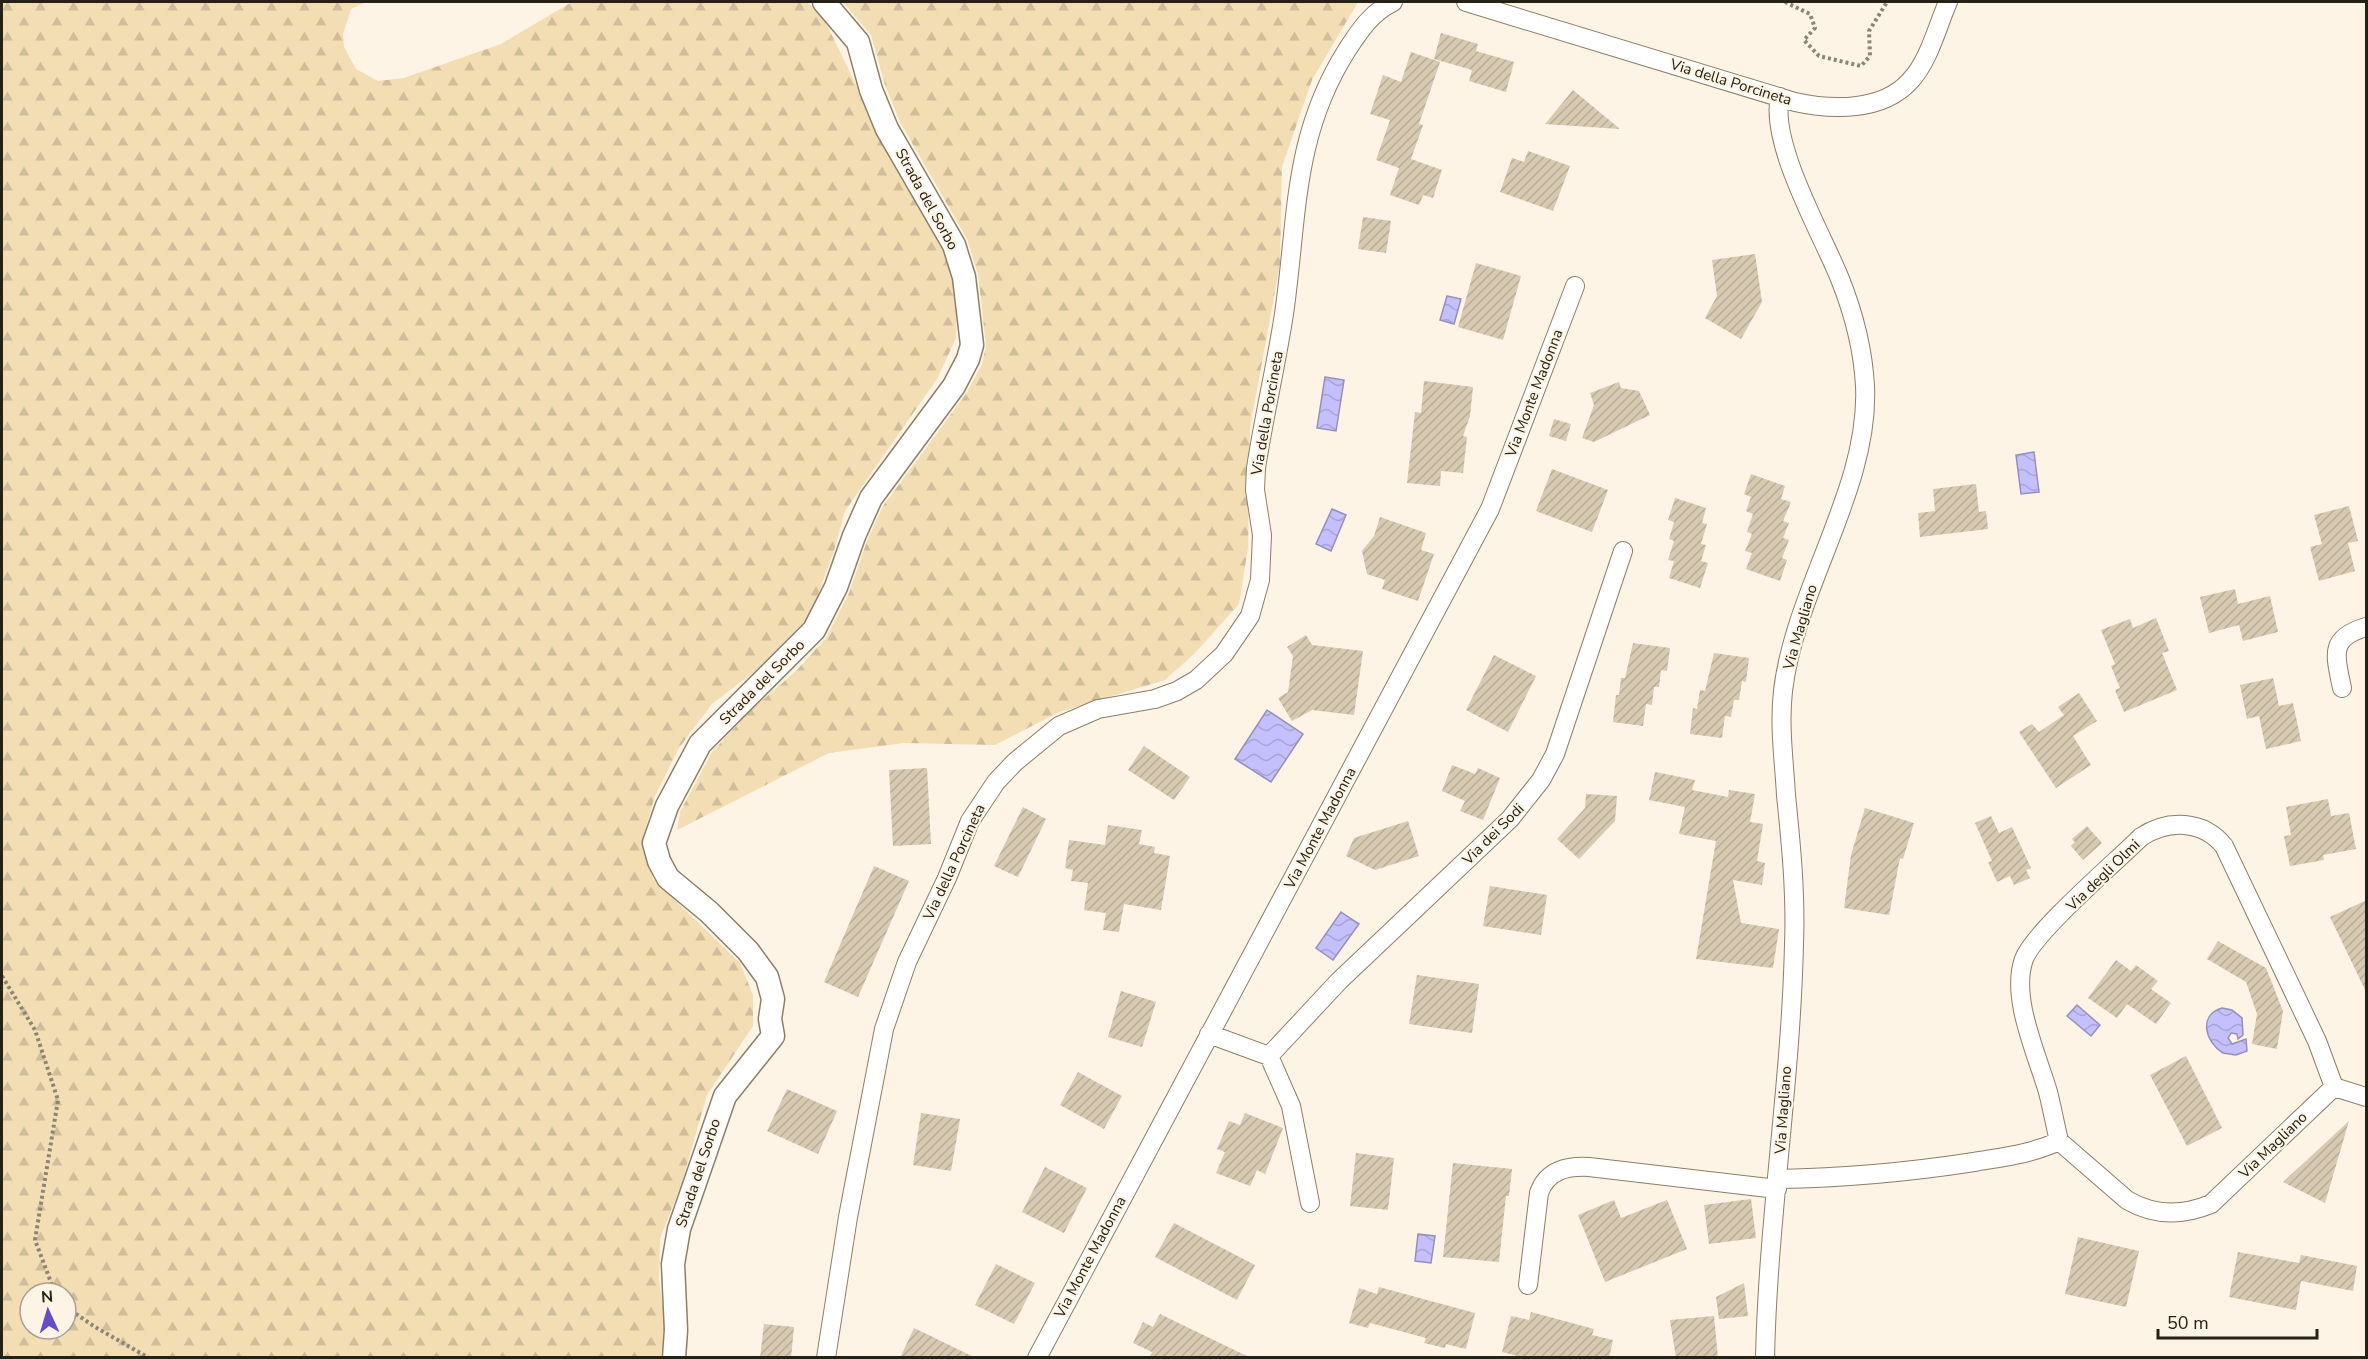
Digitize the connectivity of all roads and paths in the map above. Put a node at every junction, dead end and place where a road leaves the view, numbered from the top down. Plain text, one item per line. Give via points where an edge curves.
1 (824, 2) edge
2 (1393, 2) edge
3 (1466, 2) edge
4 (1785, 2) edge
5 (1887, 2) edge
6 (1948, 2) edge
7 (1780, 97) junction
8 (1575, 286) dead end
9 (1623, 552) dead end
10 (2367, 627) edge
11 (2342, 687) dead end
12 (2, 976) edge
13 (1209, 1034) junction
14 (1269, 1056) junction
15 (2334, 1087) junction
16 (2367, 1097) edge
17 (2058, 1141) junction
18 (1778, 1184) junction
19 (1310, 1203) dead end
20 (50, 1281) edge
21 (1528, 1285) dead end
22 (78, 1315) edge
23 (149, 1358) edge
24 (674, 1358) edge
25 (826, 1358) edge
26 (1037, 1358) edge
27 (1766, 1358) edge

1 - 24 street, Strada del Sorbo via 858,42 887,129 954,245 964,276 972,345 954,386 871,498 836,587 814,630 700,744 667,806 654,843 668,878 748,951 767,977 773,999 773,1036 725,1096 679,1229 673,1264
2 - 25 street, Via della Porcineta via 1361,28 1333,73 1302,155 1281,332 1256,468 1263,546 1253,608 1224,654 1196,680 1166,695 1098,709 1059,726 1015,762 977,809 907,962 884,1029
3 - 7 street, Via della Porcineta
4 - 5 path via 1810,14 1815,28 1804,40 1819,56 1861,66 1870,56 1869,31
6 - 7 street, Via della Porcineta via 1922,62 1911,80 1897,91 1872,102 1847,106 1820,107
7 - 18 street, Via Magliano via 1779,134 1852,313 1865,388 1855,465 1803,611 1783,692 1782,743 1795,914
8 - 13 street, Via Monte Madonna via 1490,509
9 - 14 street, Via dei Sodi via 1555,753 1529,798 1340,981
10 - 11 street via 2351,632 2338,643 2336,656
12 - 20 path via 35,1030 58,1100 35,1240
13 - 14 street
13 - 26 street, Via Monte Madonna
14 - 19 street via 1291,1106
15 - 16 street
15 - 17 street, Via Magliano via 2211,1204 2185,1212 2170,1214 2138,1207
15 - 17 street, Via degli Olmi via 2317,1041 2224,846 2204,830 2171,825 2141,837 2039,936 2025,957 2020,976 2021,1000
17 - 18 street via 2030,1152 1937,1168
18 - 21 street via 1590,1167 1559,1170 1545,1180 1539,1193
18 - 27 street, Via Magliano
22 - 23 path

